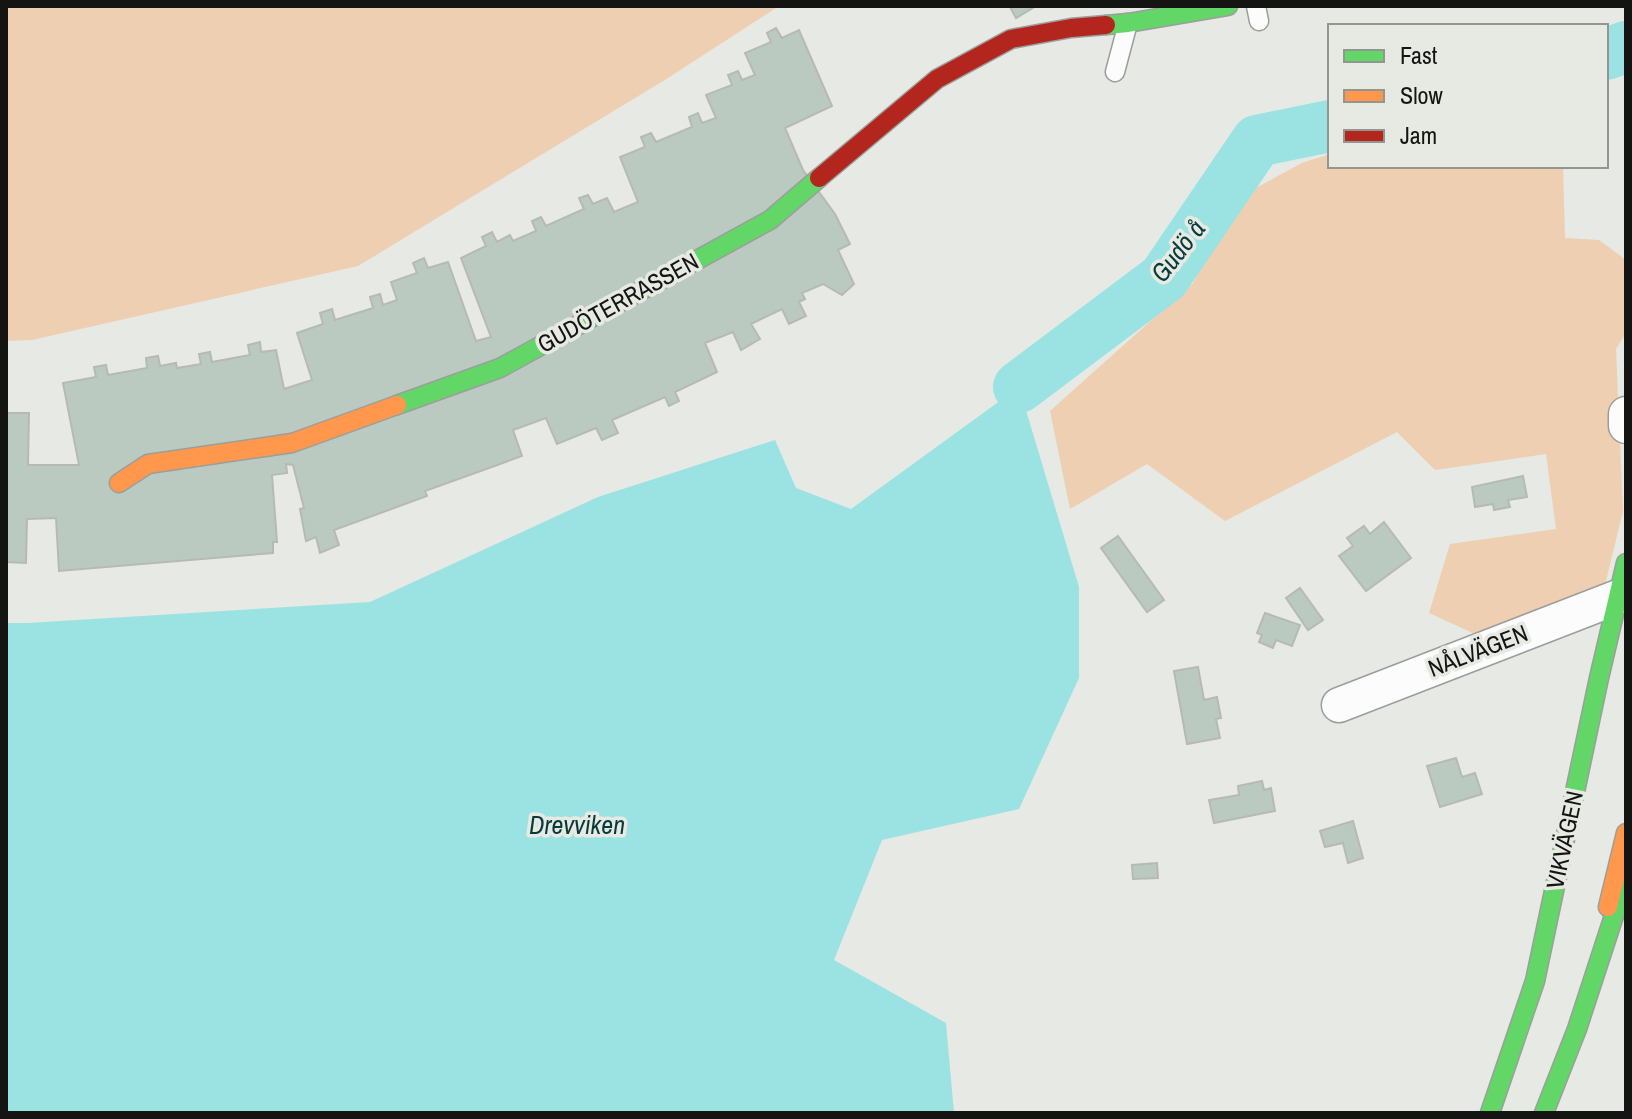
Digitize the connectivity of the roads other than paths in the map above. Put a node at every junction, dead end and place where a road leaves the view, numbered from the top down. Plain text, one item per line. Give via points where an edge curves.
1 (1228, 6) edge
2 (1178, 10) edge
3 (1002, 20) dead end
4 (1128, 23) junction
5 (1011, 39) junction
6 (1115, 72) dead end
7 (1626, 414) edge
8 (1626, 426) edge
9 (119, 483) dead end
10 (1626, 563) edge
11 (1618, 597) junction
12 (1339, 705) dead end
13 (1626, 833) edge
14 (1626, 879) edge
15 (1577, 1029) junction
16 (1490, 1113) edge
17 (1544, 1113) edge

1 - 2 street, GUDÖTERRASSEN
2 - 4 street, GUDÖTERRASSEN
3 - 5 lane
4 - 5 street, GUDÖTERRASSEN
4 - 6 lane
5 - 9 street, GUDÖTERRASSEN via 937,79 770,220 500,368 292,443 148,464
7 - 8 street
10 - 11 street, VIKVÄGEN
11 - 12 street, NÅLVÄGEN
11 - 16 street, VIKVÄGEN via 1535,981
13 - 15 street
14 - 15 street
15 - 17 street

